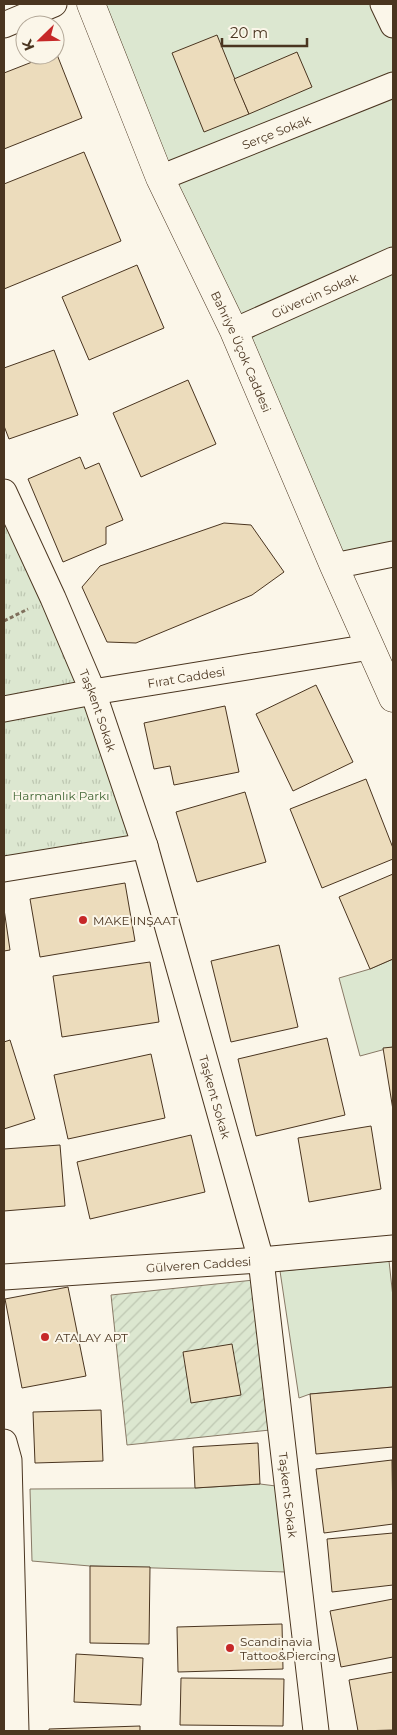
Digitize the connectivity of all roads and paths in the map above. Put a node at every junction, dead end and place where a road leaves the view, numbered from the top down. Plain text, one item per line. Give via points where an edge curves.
1 (54, 4) edge
2 (91, 4) edge
3 (383, 4) edge
4 (4, 25) edge
5 (393, 25) edge
6 (393, 85) edge
7 (160, 178) junction
8 (393, 260) edge
9 (234, 331) junction
10 (4, 492) edge
11 (393, 554) edge
12 (334, 566) junction
13 (370, 647) junction
14 (93, 692) junction
15 (393, 698) edge
16 (4, 709) edge
17 (145, 846) junction
18 (4, 869) edge
19 (393, 1248) edge
20 (261, 1260) junction
21 (4, 1277) edge
22 (4, 1442) edge
23 (16, 1731) edge
24 (316, 1731) edge

1 - 4 street
2 - 7 main road, Bahriye Üçok Caddesi
3 - 5 street
6 - 7 street, Serçe Sokak
7 - 9 main road, Bahriye Üçok Caddesi
8 - 9 street, Güvercin Sokak
9 - 12 main road, Bahriye Üçok Caddesi
10 - 14 street, Taşkent Sokak
11 - 12 street
12 - 13 main road, Bahriye Üçok Caddesi
13 - 14 street, Fırat Caddesi
13 - 15 main road, Bahriye Üçok Caddesi
14 - 16 street, Fırat Caddesi
14 - 17 street, Taşkent Sokak
17 - 18 street
17 - 20 street, Taşkent Sokak
19 - 20 street, Gülveren Caddesi
20 - 21 street, Gülveren Caddesi
20 - 24 street, Taşkent Sokak
22 - 23 street via 9,1460

